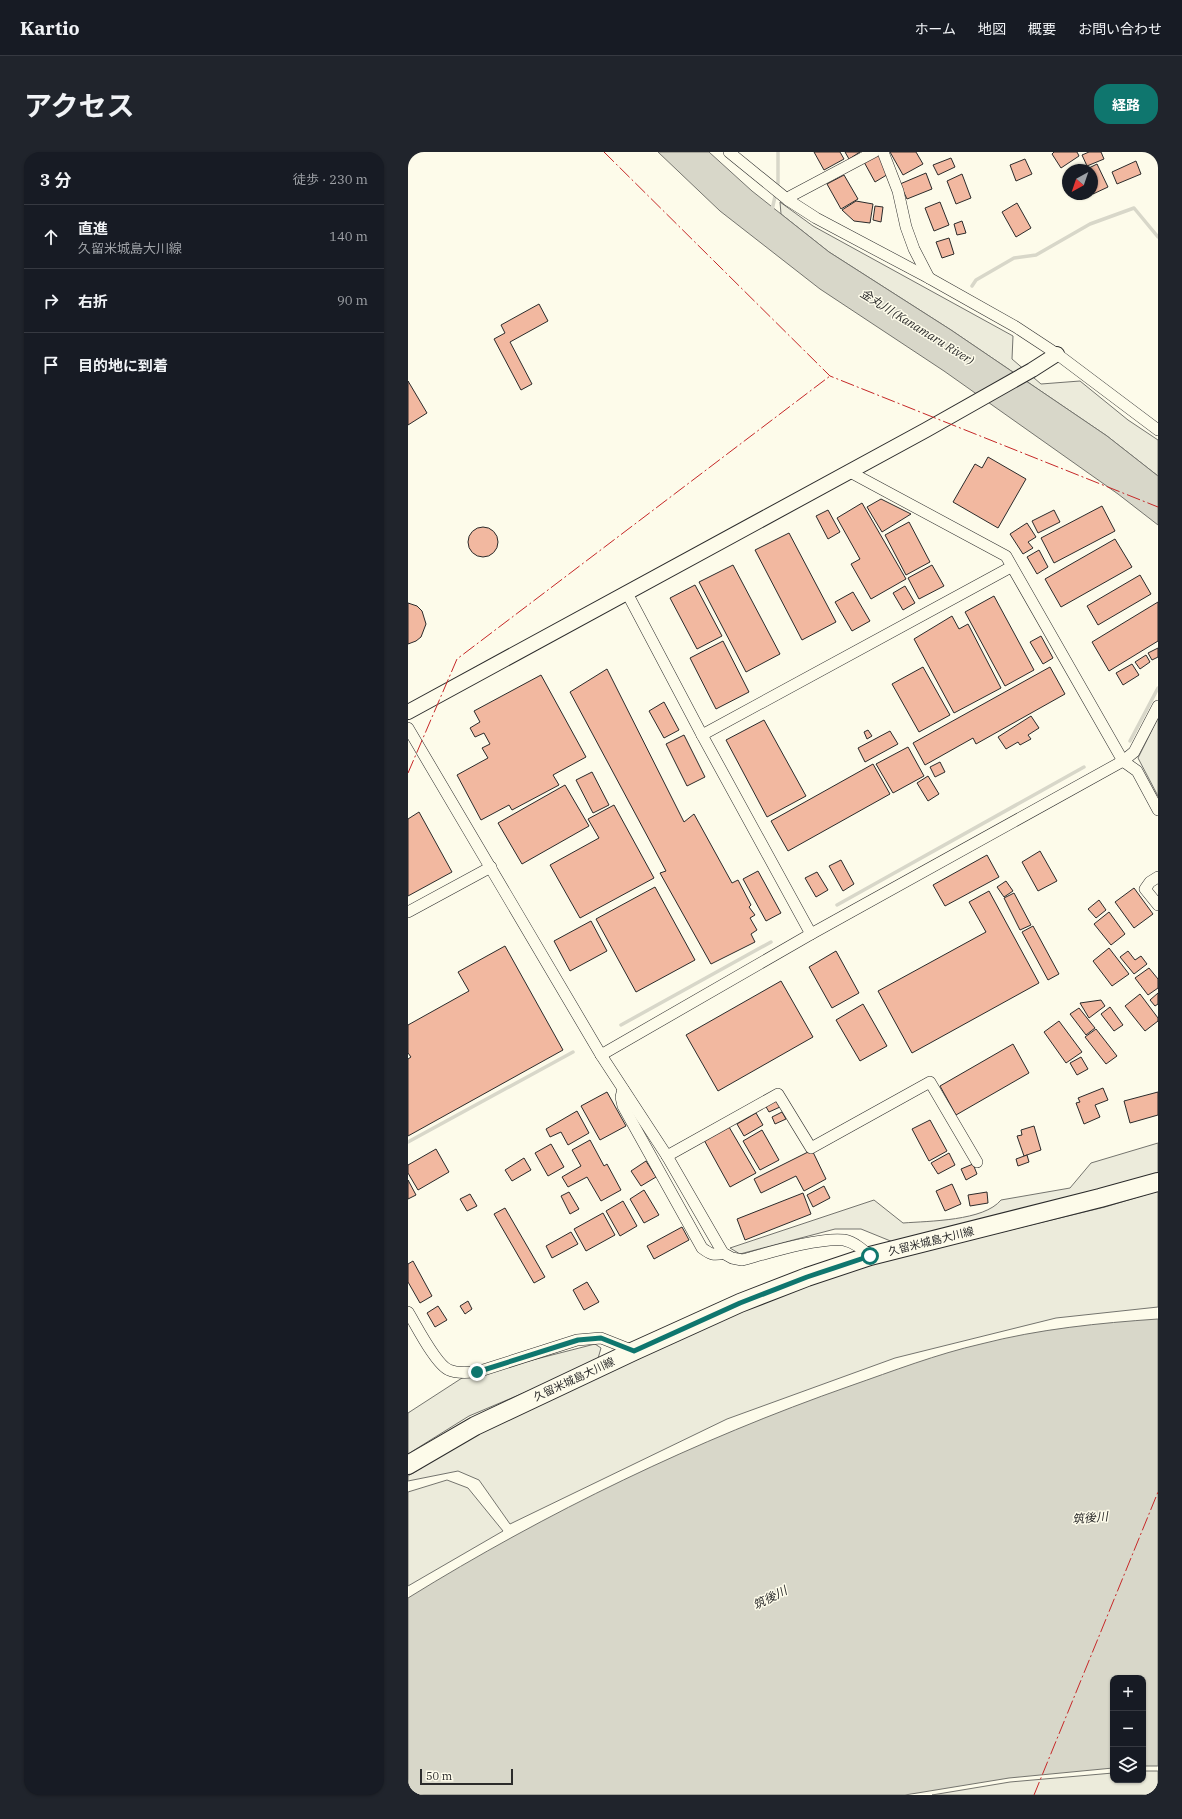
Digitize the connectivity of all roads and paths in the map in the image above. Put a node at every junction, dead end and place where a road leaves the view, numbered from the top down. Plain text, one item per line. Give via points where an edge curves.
1 (729, 152) edge
2 (874, 152) edge
3 (884, 152) edge
4 (785, 198) junction
5 (929, 278) junction
6 (1057, 354) junction
7 (1158, 430) edge
8 (850, 472) junction
9 (1011, 566) junction
10 (627, 593) junction
11 (1158, 706) edge
12 (408, 712) edge
13 (408, 728) edge
14 (702, 735) junction
15 (1122, 762) junction
16 (1158, 810) edge
17 (491, 867) junction
18 (1158, 877) edge
19 (1158, 905) edge
20 (408, 912) edge
21 (811, 934) junction
22 (601, 1055) junction
23 (623, 1089) junction
24 (667, 1156) junction
25 (977, 1162) dead end
26 (1158, 1182) edge
27 (723, 1253) junction
28 (870, 1256) junction
29 (408, 1312) edge
30 (634, 1351) junction
31 (408, 1465) edge

1 - 4 street
2 - 4 street
3 - 5 street via 898,191 906,227
4 - 5 street via 816,218
5 - 6 street via 1016,327
6 - 7 street
6 - 8 street
8 - 9 street via 1006,556
8 - 10 street
9 - 14 street
9 - 15 street
10 - 12 street
10 - 14 street
11 - 15 street via 1134,752
13 - 17 street
14 - 21 street
15 - 16 street via 1136,771
15 - 21 street
17 - 20 street
17 - 22 street
18 - 19 street via 1150,882 1146,889
21 - 22 street
22 - 23 street
23 - 24 street
23 - 27 street via 623,1106 702,1248 709,1254
24 - 25 street via 778,1094 811,1148 930,1082
24 - 27 street
26 - 28 main road, 久留米城島大川線
27 - 28 street via 742,1260 824,1240 845,1240
28 - 30 main road, 久留米城島大川線 via 740,1303
29 - 30 street via 439,1362 448,1370 459,1373 477,1372 578,1340 601,1338
30 - 31 main road, 久留米城島大川線 via 475,1426

